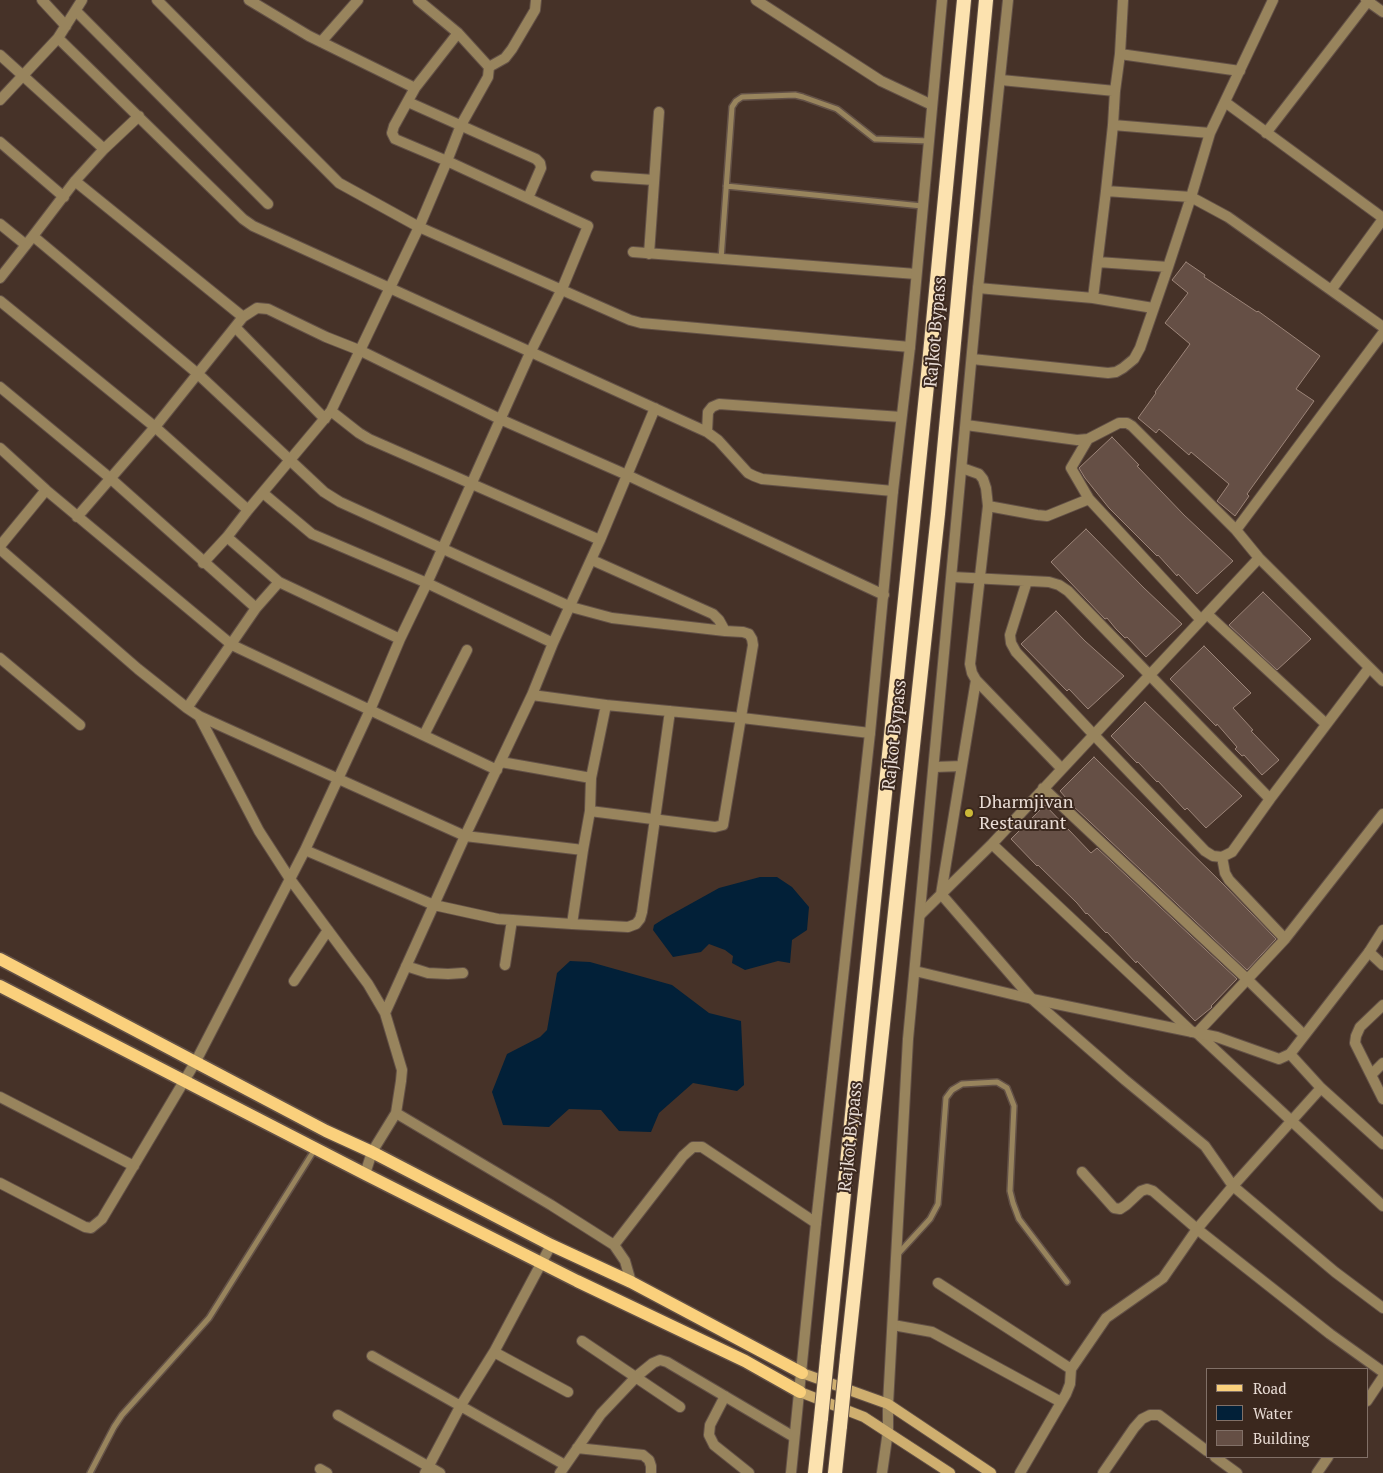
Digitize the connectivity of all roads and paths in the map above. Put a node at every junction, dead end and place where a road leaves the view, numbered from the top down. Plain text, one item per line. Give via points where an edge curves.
1 (42, 0) edge
2 (82, 0) edge
3 (157, 0) edge
4 (249, 0) edge
5 (358, 0) edge
6 (418, 0) edge
7 (536, 0) edge
8 (756, 0) edge
9 (942, 0) edge
10 (964, 0) edge
11 (986, 0) edge
12 (1008, 0) edge
13 (1123, 0) edge
14 (1273, 0) edge
15 (1367, 1) edge
16 (76, 11) junction
17 (1383, 12) edge
18 (66, 26) junction
19 (458, 33) junction
20 (58, 38) junction
21 (321, 42) junction
22 (1120, 54) junction
23 (0, 55) edge
24 (489, 67) junction
25 (1240, 71) junction
26 (23, 77) junction
27 (1001, 80) junction
28 (415, 88) junction
29 (1115, 91) junction
30 (0, 100) edge
31 (408, 102) junction
32 (1225, 102) junction
33 (932, 105) junction
34 (659, 112) dead end
35 (139, 116) junction
36 (1113, 125) junction
37 (461, 126) junction
38 (1210, 133) junction
39 (1266, 133) junction
40 (928, 141) junction
41 (0, 142) edge
42 (104, 149) junction
43 (447, 161) junction
44 (596, 176) dead end
45 (654, 180) junction
46 (75, 181) junction
47 (726, 186) junction
48 (1106, 191) junction
49 (64, 197) junction
50 (528, 198) junction
51 (1191, 198) junction
52 (268, 204) dead end
53 (922, 206) junction
54 (1383, 218) edge
55 (0, 224) edge
56 (418, 227) junction
57 (33, 236) junction
58 (26, 245) junction
59 (633, 252) dead end
60 (649, 254) junction
61 (721, 260) junction
62 (1098, 262) junction
63 (1168, 266) junction
64 (916, 274) junction
65 (0, 278) edge
66 (390, 288) junction
67 (978, 288) junction
68 (562, 289) junction
69 (1332, 289) junction
70 (1093, 298) junction
71 (0, 301) edge
72 (1153, 308) junction
73 (243, 317) junction
74 (235, 327) junction
75 (1383, 327) edge
76 (1383, 333) edge
77 (910, 347) junction
78 (359, 350) junction
79 (530, 353) junction
80 (972, 359) junction
81 (198, 374) junction
82 (0, 387) edge
83 (655, 408) junction
84 (328, 415) junction
85 (901, 417) junction
86 (502, 420) junction
87 (966, 425) junction
88 (155, 427) junction
89 (707, 432) junction
90 (1088, 439) junction
91 (0, 448) edge
92 (290, 460) junction
93 (962, 468) junction
94 (627, 475) junction
95 (110, 478) junction
96 (472, 484) junction
97 (46, 490) junction
98 (893, 491) junction
99 (263, 493) junction
100 (1089, 499) junction
101 (988, 506) junction
102 (248, 510) junction
103 (78, 517) junction
104 (1236, 530) junction
105 (227, 537) junction
106 (600, 540) junction
107 (0, 548) edge
108 (443, 548) junction
109 (1259, 558) junction
110 (592, 560) junction
111 (203, 563) junction
112 (952, 577) junction
113 (980, 579) junction
114 (1027, 581) junction
115 (279, 582) junction
116 (427, 583) junction
117 (884, 594) junction
118 (571, 607) junction
119 (256, 608) junction
120 (1204, 617) junction
121 (725, 630) junction
122 (400, 639) junction
123 (553, 643) junction
124 (232, 645) junction
125 (467, 650) dead end
126 (0, 658) edge
127 (1369, 668) junction
128 (1150, 674) junction
129 (976, 680) junction
130 (1383, 681) edge
131 (532, 695) junction
132 (606, 705) junction
133 (187, 708) junction
134 (370, 710) junction
135 (670, 711) junction
136 (199, 716) junction
137 (742, 718) junction
138 (1326, 724) junction
139 (80, 725) dead end
140 (870, 733) junction
141 (424, 735) junction
142 (1094, 735) junction
143 (499, 766) junction
144 (962, 766) junction
145 (934, 767) junction
146 (1062, 769) junction
147 (591, 778) junction
148 (336, 779) junction
149 (1043, 788) junction
150 (1270, 799) junction
151 (590, 811) junction
152 (1383, 814) edge
153 (654, 820) junction
154 (465, 836) junction
155 (992, 844) junction
156 (305, 850) junction
157 (582, 850) junction
158 (1222, 857) junction
159 (290, 879) junction
160 (941, 894) junction
161 (434, 905) junction
162 (920, 914) junction
163 (512, 920) junction
164 (572, 924) junction
165 (328, 930) junction
166 (1383, 930) edge
167 (1285, 939) junction
168 (1369, 952) junction
169 (0, 959) edge
170 (506, 965) dead end
171 (1383, 965) edge
172 (406, 966) junction
173 (915, 971) junction
174 (463, 973) dead end
175 (1247, 979) junction
176 (294, 981) dead end
177 (0, 986) edge
178 (1032, 999) junction
179 (1383, 1005) edge
180 (385, 1013) junction
181 (1195, 1033) junction
182 (1304, 1035) junction
183 (1290, 1054) junction
184 (196, 1061) junction
185 (1383, 1063) edge
186 (1371, 1075) junction
187 (184, 1081) junction
188 (1322, 1088) junction
189 (0, 1097) edge
190 (1383, 1099) edge
191 (396, 1113) junction
192 (1291, 1120) junction
193 (1383, 1144) edge
194 (315, 1149) junction
195 (372, 1152) junction
196 (134, 1166) junction
197 (1082, 1172) dead end
198 (365, 1174) junction
199 (0, 1183) edge
200 (1233, 1186) junction
201 (448, 1192) junction
202 (1383, 1206) edge
203 (438, 1211) junction
204 (816, 1224) junction
205 (1197, 1229) junction
206 (551, 1245) junction
207 (614, 1245) junction
208 (896, 1256) junction
209 (541, 1263) junction
210 (631, 1282) junction
211 (938, 1282) dead end
212 (1067, 1282) dead end
213 (1383, 1308) edge
214 (893, 1325) junction
215 (582, 1341) dead end
216 (494, 1352) junction
217 (372, 1356) dead end
218 (1071, 1369) junction
219 (1383, 1372) edge
220 (802, 1373) junction
221 (637, 1376) junction
222 (1383, 1377) edge
223 (568, 1392) dead end
224 (800, 1392) junction
225 (725, 1396) junction
226 (1368, 1400) edge
227 (1061, 1402) junction
228 (888, 1404) junction
229 (461, 1405) junction
230 (680, 1407) dead end
231 (338, 1415) dead end
232 (888, 1431) junction
233 (794, 1437) junction
234 (577, 1448) junction
235 (1206, 1450) edge
236 (1216, 1458) edge
237 (1327, 1458) edge
238 (562, 1469) edge
239 (427, 1470) edge
240 (944, 1471) edge
241 (1230, 1471) edge
242 (90, 1473) edge
243 (440, 1473) edge
244 (650, 1473) edge
245 (749, 1473) edge
246 (791, 1473) edge
247 (815, 1473) edge
248 (835, 1473) edge
249 (882, 1473) edge
250 (990, 1473) edge
251 (1020, 1473) edge
252 (1103, 1473) edge
253 (1317, 1473) edge

1 - 18 street
2 - 16 street
3 - 56 street via 339,183
4 - 21 street
5 - 21 street
6 - 19 street
7 - 24 street via 535,10 512,49 505,58
8 - 33 street via 881,81
9 - 33 street
10 - 247 highway, Rajkot Bypass, bridge
11 - 248 highway, Rajkot Bypass, bridge via 938,514
12 - 27 street
13 - 22 street
14 - 25 street
15 - 17 street
15 - 39 street
16 - 18 street
16 - 52 street
18 - 20 street
19 - 24 street
19 - 28 street
20 - 26 street
20 - 35 street
21 - 28 street
22 - 25 street
22 - 29 street
23 - 26 street
24 - 37 street via 488,77
25 - 32 street
26 - 30 street
26 - 42 street
27 - 29 street
27 - 67 street
28 - 31 street
29 - 36 street
31 - 37 street
31 - 43 street via 394,126 392,133 395,139
32 - 38 street
32 - 39 street
33 - 40 street
34 - 45 street
35 - 42 street
35 - 66 street via 252,226
36 - 38 street
36 - 48 street
37 - 43 street
37 - 50 street via 540,163 541,168
38 - 51 street
39 - 54 street
40 - 47 lane via 875,139 837,109 803,97 742,96 732,107
40 - 53 street
41 - 49 street
42 - 46 street
43 - 50 street
43 - 56 street
44 - 45 street
45 - 60 street
46 - 49 street
46 - 73 street
47 - 53 lane
47 - 61 lane
48 - 51 street
48 - 62 street
49 - 57 street
50 - 68 street via 588,226
51 - 63 street
51 - 69 street via 1228,217
53 - 64 street
54 - 69 street
55 - 58 street
56 - 66 street
56 - 68 street
57 - 58 street
57 - 81 street
58 - 65 street
59 - 60 street
60 - 61 street
61 - 64 street
62 - 63 street
62 - 70 street
63 - 72 street
64 - 77 street
66 - 78 street
66 - 79 street
67 - 70 street
67 - 80 street
68 - 77 street via 641,323
68 - 79 street
69 - 75 street
70 - 72 street
71 - 88 street
72 - 80 street via 1138,354 1116,372
73 - 74 street
73 - 78 street via 257,308 268,309
74 - 81 street
74 - 84 street
76 - 104 street
77 - 85 street
78 - 84 street
78 - 86 street
79 - 83 street
79 - 86 street
80 - 87 street
81 - 88 street
81 - 92 street
82 - 95 street
83 - 89 street
83 - 94 street
84 - 92 street
84 - 96 street via 369,439
85 - 89 street via 719,404 708,412
85 - 98 street
86 - 94 street
86 - 96 street
87 - 90 street
87 - 93 street
88 - 95 street
88 - 102 street
89 - 98 street via 748,473 762,479
90 - 100 street via 1071,468
90 - 104 street via 1118,423 1132,426
91 - 97 street
92 - 99 street
92 - 108 street via 332,498
93 - 101 street via 978,474 983,480
93 - 112 street
94 - 106 street
94 - 117 street
95 - 103 street
95 - 111 street
96 - 106 street
96 - 108 street
97 - 103 street
97 - 107 street
98 - 117 street
99 - 102 street
99 - 116 street via 312,534
100 - 101 street via 1047,516
100 - 120 street
101 - 113 street
102 - 105 street
103 - 124 street
104 - 109 street
105 - 111 street
105 - 115 street
106 - 110 street
107 - 133 street
108 - 116 street
108 - 118 street
109 - 120 street
109 - 127 street
110 - 118 street
110 - 121 street via 713,614
111 - 119 street
112 - 113 street
112 - 145 street
113 - 114 street
113 - 129 street via 970,664
114 - 128 street via 1050,582 1068,591
114 - 142 street via 1010,635 1011,643
115 - 119 street
115 - 122 street
116 - 122 street
116 - 123 street
117 - 140 street
118 - 121 street via 612,618
118 - 123 street
119 - 124 street
120 - 128 street
120 - 138 street
121 - 137 street via 749,634 752,639
122 - 134 street
123 - 131 street
124 - 133 street
124 - 134 street
125 - 141 street
126 - 139 street
127 - 130 street
127 - 138 street
128 - 142 street
128 - 150 street
129 - 144 street
129 - 146 street
131 - 132 street
131 - 143 street
132 - 135 street
132 - 147 street
133 - 136 street
134 - 141 street
134 - 148 street
135 - 137 street
135 - 153 street
136 - 148 street
136 - 159 street via 252,820
137 - 140 street
137 - 153 street via 723,825 716,827
138 - 150 street
140 - 204 street
141 - 143 street
142 - 146 street
142 - 158 street via 1205,850 1212,856
143 - 147 street
143 - 154 street
144 - 145 street
144 - 160 street
145 - 162 street
146 - 149 street
147 - 151 street
148 - 154 street
148 - 156 street
149 - 155 street
149 - 175 street
150 - 158 street via 1232,852
151 - 153 street
151 - 157 street
152 - 167 street
153 - 164 street via 640,919 628,927
154 - 157 street
154 - 161 street
155 - 160 street
155 - 181 street
156 - 159 street
156 - 161 street
157 - 164 street
158 - 167 street via 1224,873 1229,880
159 - 165 street
159 - 184 street
160 - 162 street
160 - 178 street
161 - 163 street
161 - 172 street
162 - 173 street
163 - 164 street
163 - 170 street
165 - 176 street
165 - 180 street
166 - 168 street
167 - 175 street
168 - 171 street
168 - 182 street
169 - 184 main road
172 - 174 street via 428,972
172 - 180 street
173 - 178 street
173 - 208 street
175 - 181 street
175 - 182 street
177 - 187 main road
178 - 181 street
178 - 200 street via 1205,1146
179 - 186 street via 1360,1027 1356,1036 1355,1042
180 - 191 street via 402,1070
181 - 183 street via 1279,1059
181 - 192 street
182 - 183 street
183 - 188 street
184 - 187 street
184 - 195 main road
185 - 186 street
186 - 190 street
187 - 194 main road
187 - 196 street
188 - 192 street
188 - 193 street
189 - 196 street
191 - 195 street
191 - 207 street
192 - 200 street
192 - 202 street
194 - 198 main road
194 - 242 lane via 209,1318 122,1415
195 - 198 street
195 - 201 main road
196 - 199 street via 102,1220 91,1228
197 - 205 street via 1114,1208 1120,1209 1147,1189
198 - 203 main road
200 - 205 street
200 - 213 street
201 - 203 main road
201 - 206 main road
203 - 209 main road
204 - 207 street via 702,1147 693,1147
204 - 220 street
205 - 218 street via 1163,1278 1106,1318
205 - 219 street
206 - 209 street
206 - 210 main road
207 - 210 street via 625,1261
208 - 212 lane via 930,1219 938,1204 946,1098 962,1084 997,1082 1007,1088 1014,1106 1010,1191 1013,1203 1020,1219
208 - 214 street
209 - 216 street
209 - 224 main road via 745,1361
210 - 220 main road
211 - 218 street
214 - 227 street via 932,1332
214 - 228 street
215 - 221 street
216 - 223 street
216 - 229 street
217 - 229 street
218 - 227 street via 1070,1384
220 - 224 street
220 - 228 main road
221 - 225 street via 660,1360
221 - 230 street
221 - 234 street via 601,1414
222 - 226 street
224 - 232 main road via 864,1417
224 - 233 street
225 - 233 street
225 - 245 street via 710,1425 709,1435 714,1445
227 - 251 street
228 - 232 street
228 - 250 main road
229 - 238 street
229 - 239 street
231 - 239 street
232 - 240 main road
232 - 249 street
233 - 246 street
234 - 238 street
234 - 244 street via 643,1455 649,1460
235 - 252 street via 1159,1416 1150,1416 1134,1428
236 - 241 street
237 - 253 street
239 - 243 street

